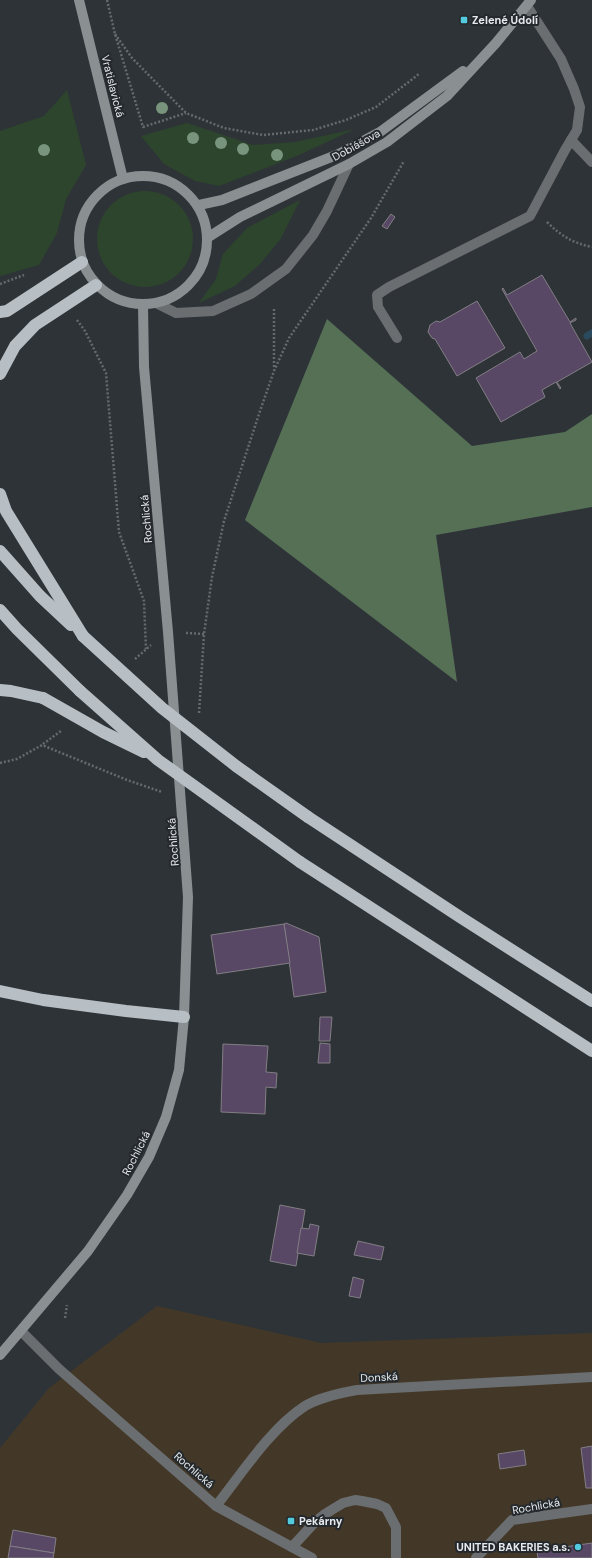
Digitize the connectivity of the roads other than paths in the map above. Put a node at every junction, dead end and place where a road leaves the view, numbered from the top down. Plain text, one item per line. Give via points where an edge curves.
1 (79, 0) edge
2 (529, 3) edge
3 (496, 43) junction
4 (571, 140) junction
5 (592, 162) edge
6 (349, 164) junction
7 (123, 179) junction
8 (199, 205) junction
9 (207, 238) junction
10 (82, 262) junction
11 (96, 285) junction
12 (156, 303) junction
13 (143, 305) junction
14 (0, 312) edge
15 (397, 338) dead end
16 (0, 374) edge
17 (0, 494) edge
18 (0, 551) edge
19 (0, 610) edge
20 (83, 636) junction
21 (0, 690) edge
22 (158, 760) junction
23 (0, 991) edge
24 (592, 1001) edge
25 (184, 1017) junction
26 (592, 1051) edge
27 (21, 1331) junction
28 (0, 1355) edge
29 (592, 1377) edge
30 (216, 1506) junction
31 (592, 1509) edge
32 (292, 1547) junction
33 (312, 1558) edge
34 (396, 1558) edge
35 (476, 1558) edge

1 - 7 street, Vratislavická
2 - 3 street, Dobiášova
2 - 4 street via 561,59 580,107 578,130
3 - 6 street, Dobiášova via 447,96 387,142
3 - 8 street, Dobiášova via 455,77 380,132 339,154 222,200
4 - 5 street
4 - 15 street via 530,216 377,295 378,307
6 - 9 street, Dobiášova via 240,217
6 - 12 street via 314,235 286,268 251,294 213,311 176,313
7 - 8 street via 140,176 160,178 181,188
7 - 10 street via 100,191 88,205 78,241
8 - 9 street
9 - 12 street via 203,263 193,280 182,292
10 - 11 street
10 - 14 highway via 7,311
11 - 13 street via 124,302
11 - 16 highway via 35,325 15,346
12 - 13 street
13 - 25 street, Rochlická via 144,367 182,798 188,897
17 - 20 highway via 6,511
18 - 20 highway via 40,596
19 - 22 highway, bridge via 80,692
20 - 24 highway, bridge via 162,708 236,766 460,918
21 - 22 highway, bridge via 43,698
22 - 26 highway, bridge via 300,862
23 - 25 highway via 126,1012
25 - 27 street, Rochlická via 179,1070 166,1117 149,1158 88,1251
27 - 28 street, Rochlická
27 - 30 street, Rochlická via 59,1369
29 - 30 street, Donská via 357,1390 336,1394 306,1406 280,1425
30 - 32 street, Rochlická
31 - 35 street, Rochlická via 512,1520
32 - 33 street, Rochlická
32 - 34 street via 325,1514 343,1503 355,1500 386,1508 396,1526

